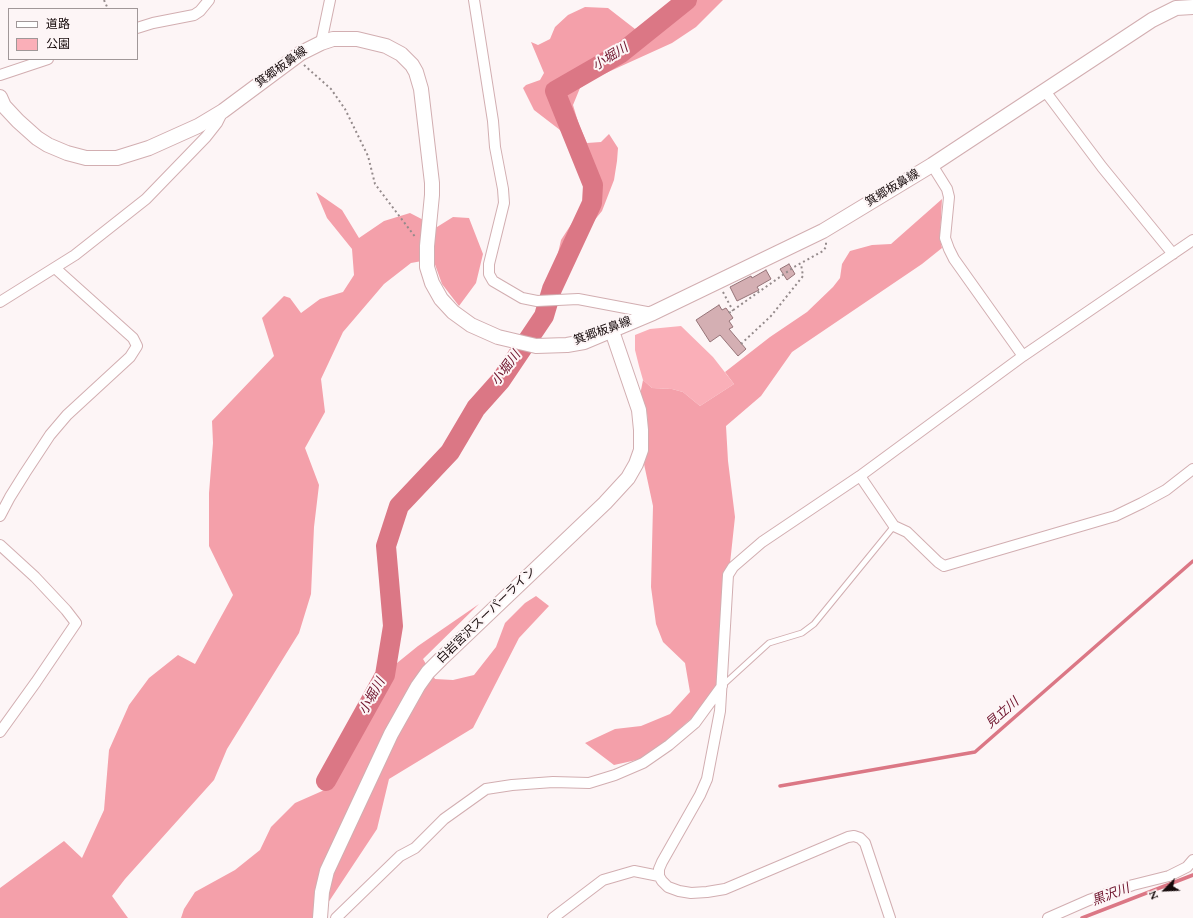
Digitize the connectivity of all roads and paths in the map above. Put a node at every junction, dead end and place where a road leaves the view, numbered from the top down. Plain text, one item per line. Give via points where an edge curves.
1 (209, 0) edge
2 (330, 0) edge
3 (474, 0) edge
4 (1193, 6) edge
5 (138, 28) edge
6 (321, 42) junction
7 (295, 58) junction
8 (45, 60) edge
9 (0, 75) edge
10 (1045, 91) junction
11 (0, 97) edge
12 (223, 111) junction
13 (932, 165) junction
14 (822, 231) junction
15 (1193, 240) edge
16 (427, 246) junction
17 (1173, 254) junction
18 (801, 264) junction
19 (56, 268) junction
20 (718, 282) junction
21 (0, 302) edge
22 (733, 311) junction
23 (653, 313) junction
24 (729, 313) dead end
25 (612, 331) junction
26 (741, 344) dead end
27 (1023, 356) junction
28 (1193, 469) edge
29 (860, 476) junction
30 (0, 516) edge
31 (894, 526) junction
32 (0, 545) edge
33 (722, 686) junction
34 (0, 732) edge
35 (1193, 860) edge
36 (659, 876) junction
37 (320, 918) edge
38 (336, 918) edge
39 (553, 918) edge
40 (890, 918) edge
41 (1048, 918) edge

1 - 5 street via 194,15
2 - 6 street
3 - 23 street via 494,121 495,147 504,203 489,264 489,274 493,281 522,298 537,301 578,299
4 - 10 main road, 箕郷板鼻線 via 1176,8 1152,20
6 - 7 main road, 箕郷板鼻線
6 - 16 main road, 箕郷板鼻線 via 357,39 386,46 406,58 414,68 421,89 432,182
7 - 12 main road, 箕郷板鼻線
7 - 16 path via 331,89 346,109 368,156 375,184 414,236
8 - 9 street
10 - 13 main road, 箕郷板鼻線
10 - 17 street via 1102,167
11 - 12 main road, 箕郷板鼻線 via 4,106 37,138 58,149 86,158 117,158 135,154 198,126
12 - 19 street via 206,138 146,199
13 - 14 main road, 箕郷板鼻線
13 - 27 street via 949,197 945,238 948,248
14 - 18 path via 826,240 823,252
14 - 20 main road, 箕郷板鼻線
15 - 17 street
16 - 25 main road, 箕郷板鼻線 via 429,275 441,299 453,312 481,330 536,346 584,342
17 - 27 street
18 - 22 path
18 - 26 path via 803,276 771,316
19 - 21 street
19 - 30 street via 133,338 137,346 50,435
20 - 22 path
20 - 23 main road, 箕郷板鼻線
22 - 24 path
23 - 25 main road, 箕郷板鼻線
25 - 37 main road, 白岩宮沢スーパーライン via 639,410 641,450 636,464 628,478 605,504 441,659 418,686 391,734 327,871
27 - 29 street
28 - 31 street via 1166,490 1115,516 948,565 942,565 907,532
29 - 31 street
29 - 33 street via 762,542 733,567 728,576
31 - 33 lane via 814,624 802,633 769,643
32 - 34 street via 36,577 76,623
33 - 36 street via 720,711 707,779 662,862
33 - 38 street via 695,722 643,763 589,783 553,782 486,789 444,819 415,848 400,856
35 - 41 street via 1187,867 1169,876 1089,900
36 - 39 street via 634,871 603,880
36 - 40 street via 668,887 679,891 691,893 725,889 854,836 865,843

